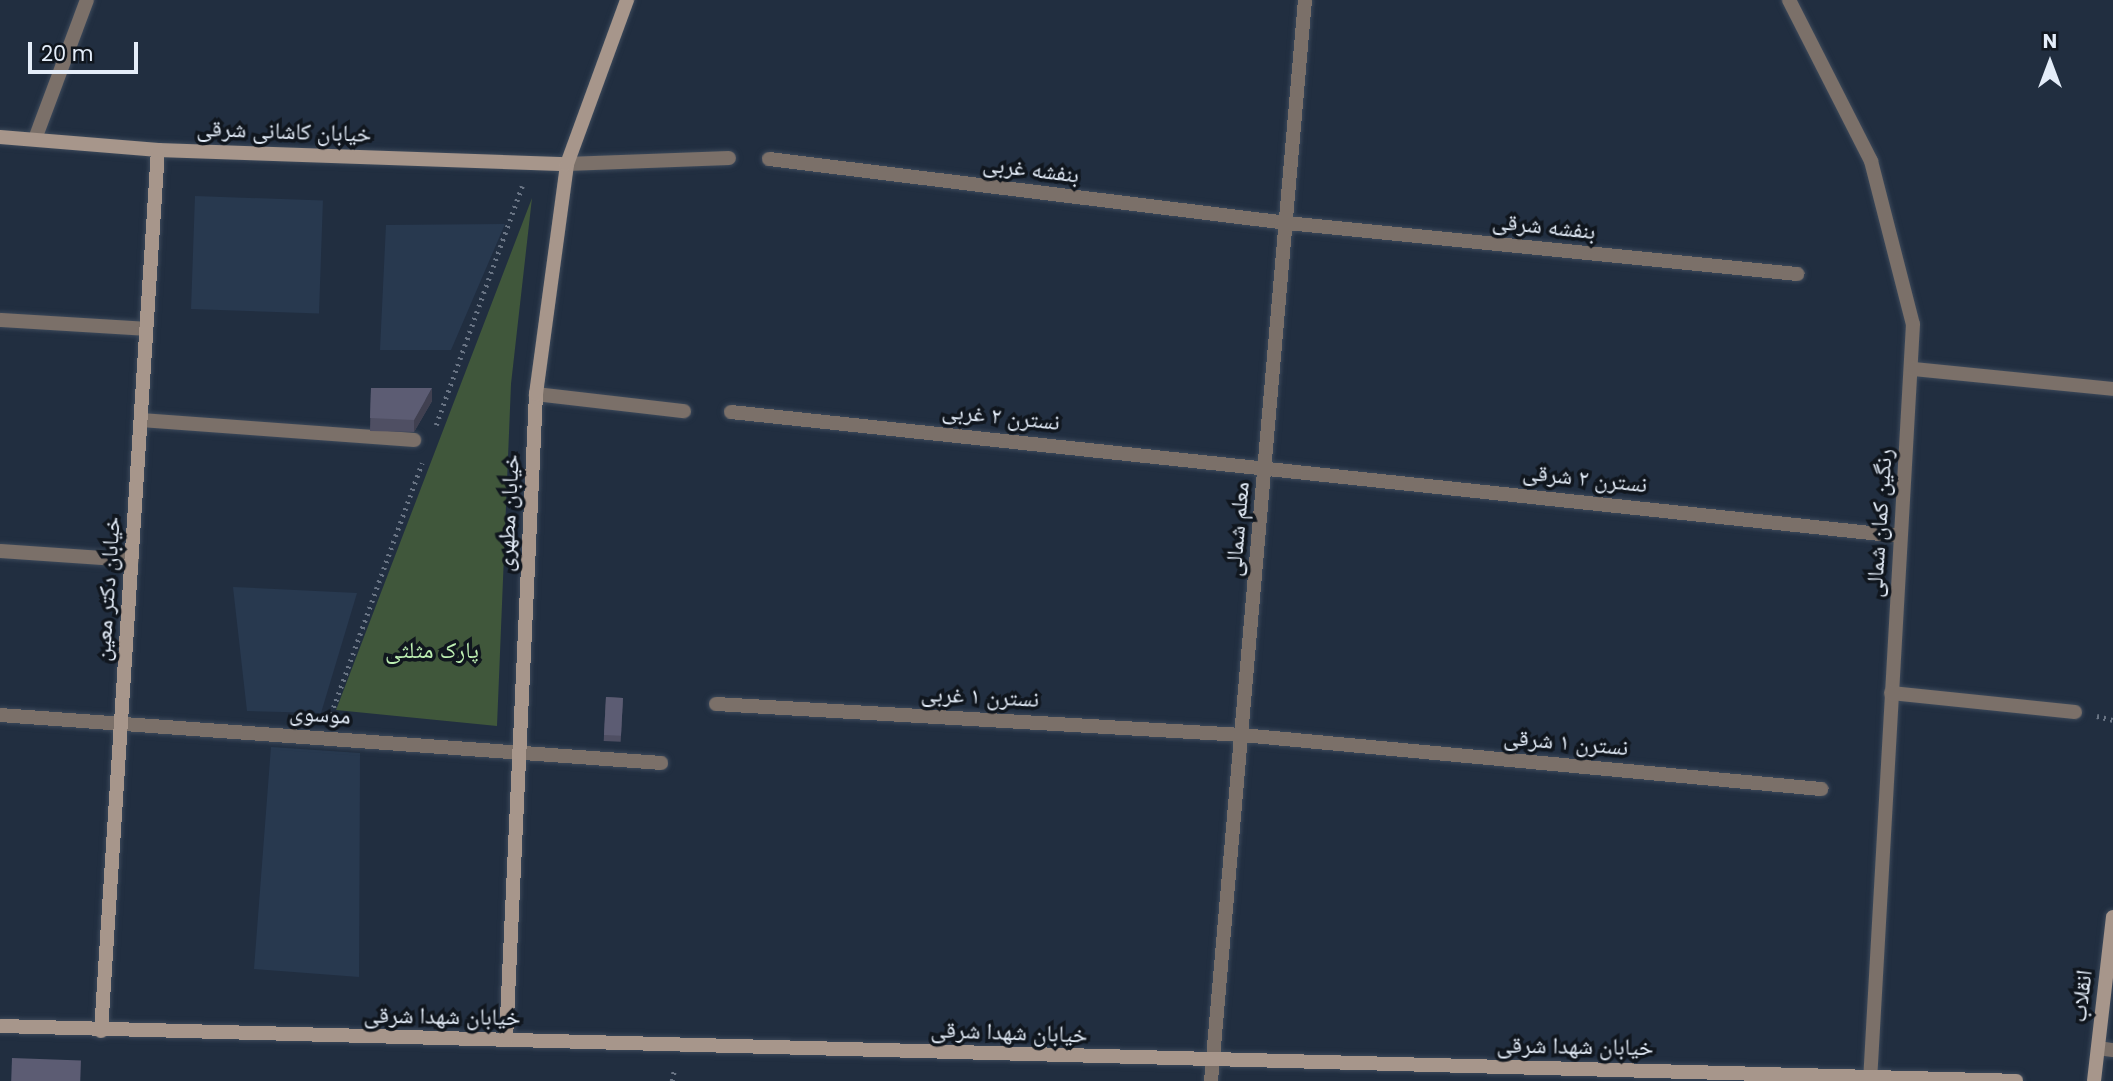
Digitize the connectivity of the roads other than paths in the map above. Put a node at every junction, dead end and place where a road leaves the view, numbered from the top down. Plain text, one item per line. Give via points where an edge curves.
1 (87, 0) edge
2 (627, 0) edge
3 (1305, 0) edge
4 (1789, 0) edge
5 (0, 137) edge
6 (35, 139) junction
7 (158, 150) junction
8 (729, 158) dead end
9 (769, 159) dead end
10 (567, 164) junction
11 (1287, 223) junction
12 (1797, 274) dead end
13 (0, 320) edge
14 (146, 329) junction
15 (1913, 369) junction
16 (2113, 389) edge
17 (536, 394) junction
18 (684, 411) dead end
19 (731, 412) dead end
20 (141, 420) junction
21 (414, 440) edge
22 (1266, 465) junction
23 (1899, 536) junction
24 (0, 551) edge
25 (131, 560) junction
26 (1891, 693) junction
27 (716, 704) dead end
28 (2075, 712) dead end
29 (0, 715) edge
30 (121, 723) junction
31 (1242, 735) junction
32 (517, 750) junction
33 (661, 763) dead end
34 (1821, 789) dead end
35 (2113, 917) edge
36 (0, 1026) edge
37 (101, 1031) junction
38 (506, 1041) junction
39 (2106, 1049) edge
40 (1212, 1061) junction
41 (1870, 1078) edge
42 (1211, 1081) edge
43 (2016, 1081) edge
44 (2094, 1081) edge

1 - 6 street
2 - 10 main road, خیابان مطهری
3 - 11 street, معلم شمالی
4 - 15 street, رنگین کمان شمالی via 1871,161 1907,283
5 - 6 main road, خیابان کاشانی شرقی
6 - 7 main road, خیابان کاشانی شرقی
7 - 10 main road, خیابان کاشانی شرقی
7 - 14 main road, خیابان دکتر معین
8 - 10 street
9 - 11 street, بنفشه غربی
10 - 17 main road, خیابان مطهری
11 - 12 street, بنفشه شرقی
11 - 22 street, معلم شمالی
13 - 14 street
14 - 20 main road, خیابان دکتر معین
15 - 16 street
15 - 23 street, رنگین کمان شمالی
17 - 18 street
17 - 32 main road, خیابان مطهری
19 - 22 street, نسترن ۲ غربی
20 - 21 street
20 - 25 main road, خیابان دکتر معین
22 - 23 street, نسترن ۲ شرقی
22 - 31 street, معلم شمالی
23 - 26 street, رنگین کمان شمالی
24 - 25 street
25 - 30 main road, خیابان دکتر معین
26 - 28 street
26 - 41 street, رنگین کمان شمالی
27 - 31 street, نسترن ۱ غربی
29 - 30 street, موسوی
30 - 32 street, موسوی
30 - 37 main road, خیابان دکتر معین
31 - 34 street, نسترن ۱ شرقی
31 - 40 street, معلم شمالی
32 - 33 street, موسوی
32 - 38 main road, خیابان مطهری
35 - 39 main road, انقلاب
36 - 37 main road, خیابان شهدا شرقی
37 - 38 main road, خیابان شهدا شرقی
38 - 40 main road, خیابان شهدا شرقی
39 - 44 main road, انقلاب
40 - 41 main road, خیابان شهدا شرقی
40 - 42 street, معلم شمالی
41 - 43 main road, خیابان شهدا شرقی

